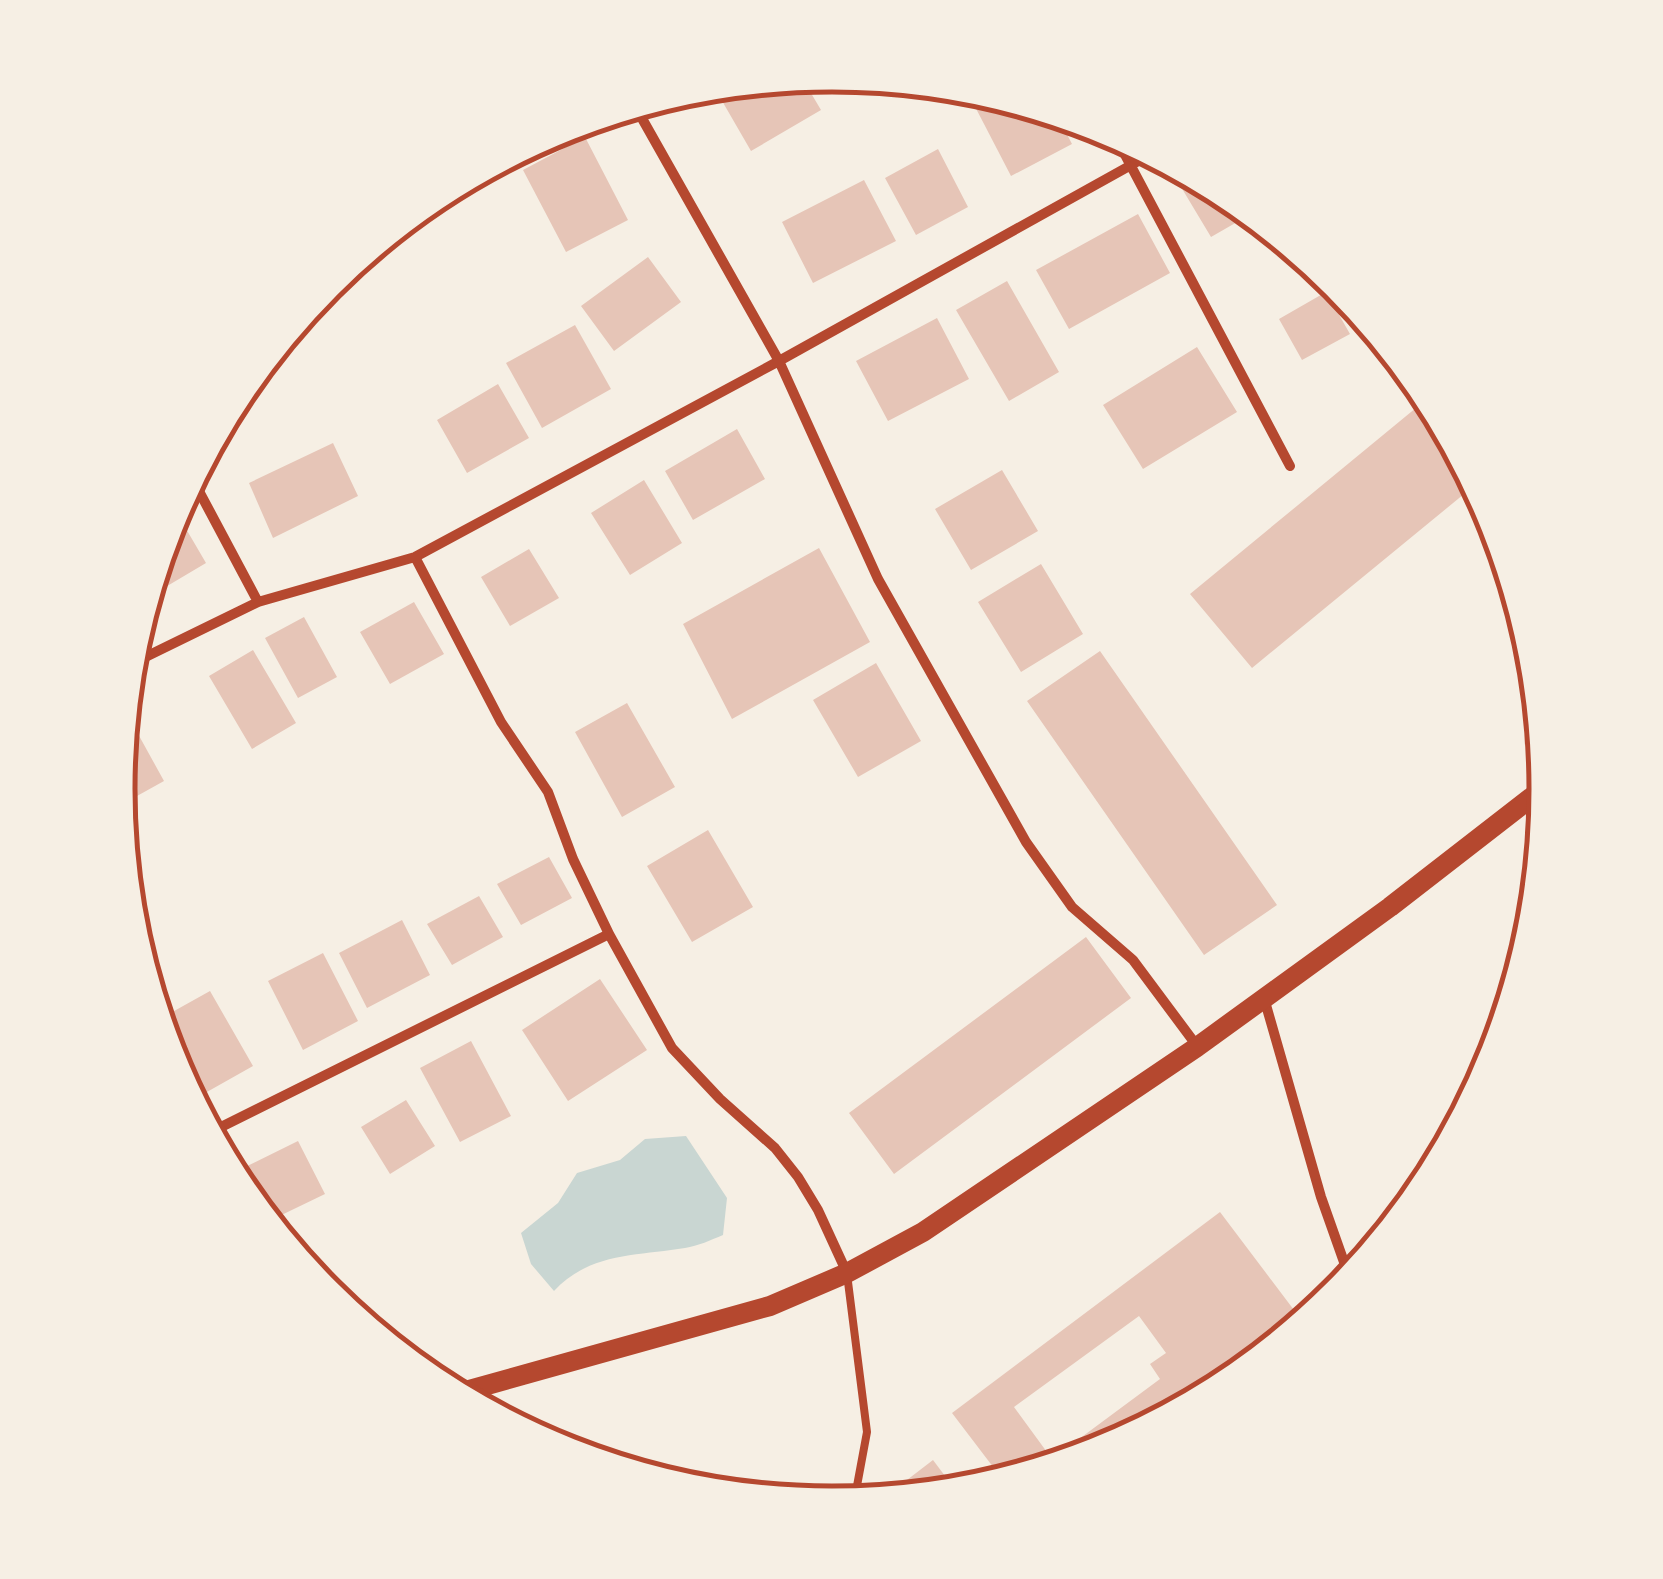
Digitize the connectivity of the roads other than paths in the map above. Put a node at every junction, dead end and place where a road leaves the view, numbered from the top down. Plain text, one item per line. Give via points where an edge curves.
1 (643, 118) edge
2 (1129, 159) edge
3 (1136, 162) edge
4 (1132, 165) junction
5 (779, 361) junction
6 (1290, 466) dead end
7 (200, 494) edge
8 (414, 557) junction
9 (258, 602) junction
10 (148, 656) edge
11 (1529, 800) edge
12 (609, 934) junction
13 (1264, 998) junction
14 (1197, 1047) junction
15 (222, 1127) edge
16 (1344, 1262) edge
17 (847, 1273) junction
18 (475, 1388) edge
19 (857, 1485) edge

1 - 5 street
2 - 4 street
3 - 4 street
4 - 5 street
4 - 6 street
5 - 8 street
5 - 14 street via 878,579 1026,842 1072,907 1133,960
7 - 9 street
8 - 9 street
8 - 12 street via 501,722 548,792
9 - 10 street
11 - 13 main road
12 - 15 street
12 - 17 street via 672,1048 798,1178
13 - 14 main road
13 - 16 street
14 - 17 main road via 922,1232
17 - 18 main road via 770,1306
17 - 19 lane via 868,1432

